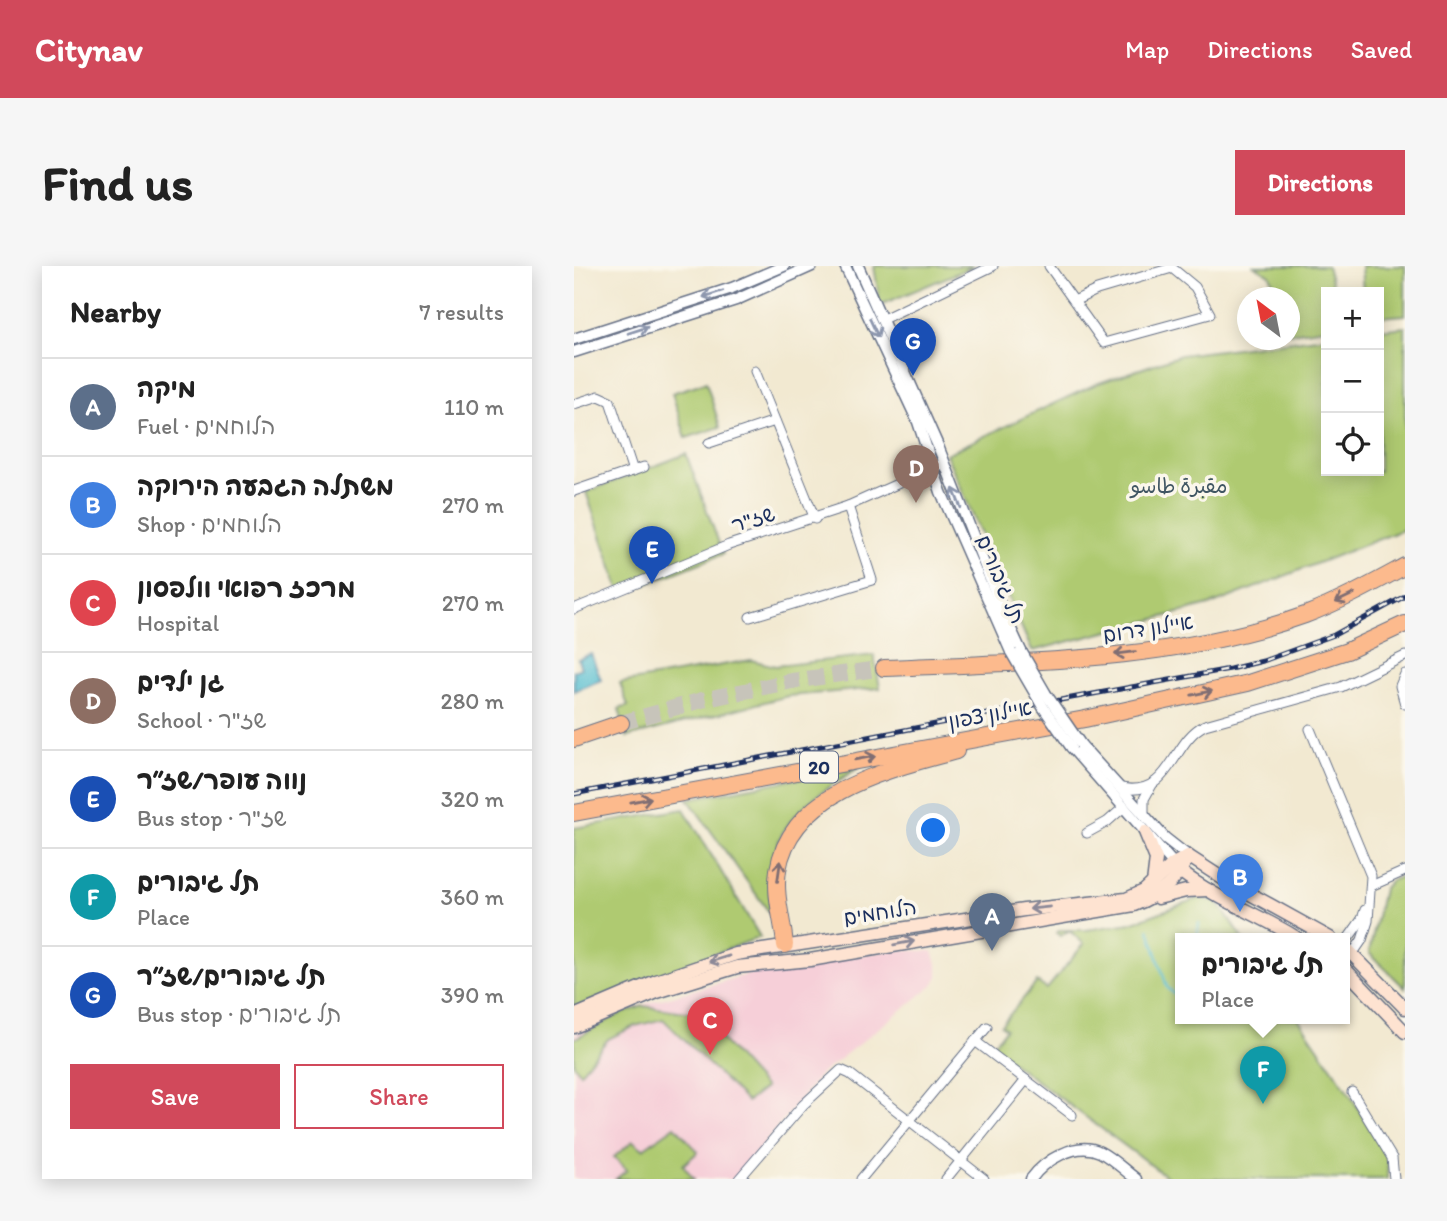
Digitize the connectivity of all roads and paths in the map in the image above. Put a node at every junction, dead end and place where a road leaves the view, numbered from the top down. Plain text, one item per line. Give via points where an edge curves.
1 (812, 266) edge
2 (845, 266) edge
3 (858, 266) edge
4 (868, 266) edge
5 (993, 266) edge
6 (1049, 266) edge
7 (778, 267) edge
8 (1074, 301) junction
9 (881, 315) junction
10 (574, 339) edge
11 (574, 352) edge
12 (755, 371) dead end
13 (574, 404) edge
14 (775, 421) junction
15 (709, 443) dead end
16 (944, 463) junction
17 (644, 467) dead end
18 (932, 468) junction
19 (633, 471) junction
20 (574, 491) edge
21 (848, 506) junction
22 (815, 519) junction
23 (1405, 566) edge
24 (574, 609) edge
25 (750, 617) dead end
26 (1405, 626) edge
27 (1016, 651) junction
28 (1405, 656) edge
29 (884, 668) tunnel mouth
30 (1405, 674) edge
31 (1405, 704) edge
32 (1063, 722) junction
33 (1310, 729) dead end
34 (574, 733) edge
35 (574, 739) edge
36 (1076, 746) junction
37 (1154, 782) junction
38 (1121, 788) junction
39 (1124, 807) junction
40 (574, 813) edge
41 (1144, 815) junction
42 (1145, 832) junction
43 (1087, 833) dead end
44 (1188, 856) junction
45 (1177, 868) junction
46 (1405, 871) edge
47 (1153, 884) junction
48 (1371, 886) junction
49 (1208, 890) junction
50 (1135, 905) junction
51 (1289, 933) edge
52 (1321, 933) edge
53 (785, 945) junction
54 (1350, 948) edge
55 (1350, 953) edge
56 (772, 962) junction
57 (1350, 974) edge
58 (1405, 1008) edge
59 (574, 1016) edge
60 (574, 1027) edge
61 (986, 1027) dead end
62 (1405, 1032) edge
63 (975, 1041) junction
64 (1026, 1080) junction
65 (1352, 1092) dead end
66 (1072, 1115) dead end
67 (908, 1121) junction
68 (961, 1161) junction
69 (739, 1179) edge
70 (861, 1179) edge
71 (946, 1179) edge
72 (984, 1179) edge
73 (1031, 1179) edge
74 (1136, 1179) edge
75 (1394, 1179) edge

11 -> 1 street via 736,300
2 -> 18 street, תל גיבורים via 918,422
3 - 9 street, תל גיבורים
4 - 9 street
5 - 9 street
6 - 8 street
7 -> 10 street via 720,292
8 - 8 street via 1172,268 1195,287 1210,314 1104,343
9 - 16 street, תל גיבורים
12 - 14 street
13 - 19 street via 599,396 611,401
14 - 15 street
14 - 22 street
16 - 18 street, שז"ר
27 -> 16 street, תל גיבורים
17 - 19 street
18 - 21 street, שז"ר
18 - 27 street, תל גיבורים
19 - 20 street
21 - 22 street, שז"ר
21 - 25 street via 872,580
22 - 24 street, שז"ר via 729,545
23 -> 29 highway, איילון דרום via 1326,606 1239,634 1097,657
32 -> 26 highway, איילון צפון / 20 via 1248,683
27 - 36 street, תל גיבורים, bridge via 1043,707
28 - 37 street via 1341,687 1198,728
30 - 31 street via 1400,685
40 -> 32 highway, איילון צפון / 20
53 -> 32 highway via 777,888 780,859 797,828 819,807 871,776
33 - 48 street via 1371,876
34 - 35 highway via 619,724
36 - 38 street, תל גיבורים
36 - 39 street, תל גיבורים
37 - 38 street via 1136,790
37 - 41 street via 1144,799
38 - 41 street, תל גיבורים
39 - 42 street, תל גיבורים
39 - 43 street
41 - 44 street, תל גיבורים
42 - 45 street, תל גיבורים
42 - 47 main road via 1156,859
44 - 45 main road, הלוחמים
44 - 52 main road
45 - 47 main road, הלוחמים
45 - 49 main road
45 - 50 main road, הלוחמים via 1158,894
46 - 48 street
47 -> 53 main road, הלוחמים via 1126,899
48 - 54 street via 1362,940
49 - 50 main road via 1176,892
49 - 51 main road
56 -> 50 main road, הלוחמים via 810,960
53 - 56 main road via 784,955
53 -> 59 main road, הלוחמים via 702,964
55 - 58 main road
56 - 60 main road, הלוחמים via 698,977
57 - 62 main road
61 - 63 street
63 - 64 street
63 - 67 street
64 - 66 street
64 - 68 street
65 - 75 street via 1392,1158
67 - 68 street
67 - 69 street via 841,1070 803,1105
67 - 70 street
68 - 71 street
68 - 72 street
73 - 74 street via 1056,1157 1093,1149

